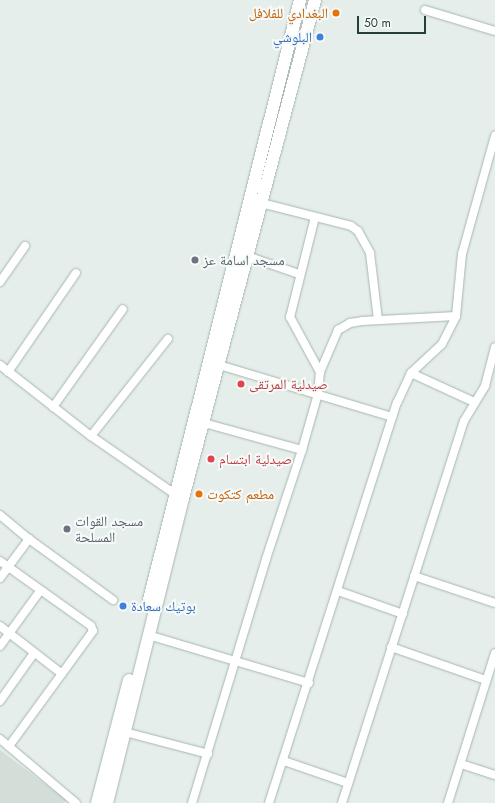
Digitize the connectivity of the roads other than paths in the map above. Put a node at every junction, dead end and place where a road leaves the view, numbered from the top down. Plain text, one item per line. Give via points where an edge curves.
1 (300, 0) edge
2 (315, 0) edge
3 (425, 10) dead end
4 (495, 31) edge
5 (284, 89) junction
6 (495, 136) edge
7 (262, 203) junction
8 (315, 217) junction
9 (247, 233) junction
10 (25, 246) dead end
11 (247, 256) junction
12 (76, 273) dead end
13 (299, 274) junction
14 (0, 282) edge
15 (123, 309) dead end
16 (456, 316) junction
17 (378, 320) junction
18 (168, 339) dead end
19 (495, 347) edge
20 (0, 365) edge
21 (219, 365) junction
22 (8, 372) junction
23 (320, 372) junction
24 (411, 373) junction
25 (491, 383) edge
26 (318, 394) junction
27 (474, 402) junction
28 (53, 407) junction
29 (392, 417) junction
30 (204, 423) junction
31 (91, 436) junction
32 (302, 450) junction
33 (179, 497) junction
34 (0, 515) edge
35 (29, 539) junction
36 (0, 561) edge
37 (8, 567) junction
38 (414, 576) junction
39 (0, 578) edge
40 (40, 591) junction
41 (338, 591) junction
42 (113, 600) dead end
43 (495, 603) edge
44 (402, 614) junction
45 (0, 626) edge
46 (10, 633) junction
47 (148, 635) junction
48 (0, 646) edge
49 (391, 647) junction
50 (34, 653) junction
51 (495, 653) edge
52 (236, 660) junction
53 (62, 674) junction
54 (486, 680) junction
55 (308, 683) junction
56 (0, 701) edge
57 (125, 732) junction
58 (0, 739) edge
59 (9, 746) junction
60 (208, 754) junction
61 (284, 761) junction
62 (461, 764) junction
63 (495, 775) edge
64 (348, 783) junction
65 (76, 803) edge
66 (97, 803) edge
67 (107, 803) edge
68 (192, 803) edge
69 (269, 803) edge
70 (342, 803) edge
71 (448, 803) edge

1 - 5 main road
2 - 5 main road
3 - 4 street
5 - 7 main road
5 - 9 main road
6 - 16 street via 462,254
7 - 8 street
7 - 9 main road
8 - 13 street
8 - 17 street via 351,226 363,239 370,253
9 - 11 main road
9 - 33 main road
10 - 14 street
11 - 13 street
11 - 21 main road
12 - 22 street
13 - 23 street via 290,317
15 - 28 street
16 - 17 street
16 - 24 street via 442,344
17 - 23 street via 350,323 338,330
18 - 31 street
19 - 25 street
20 - 22 street
21 - 26 street
21 - 30 main road
22 - 28 street
23 - 26 street
24 - 27 street
24 - 29 street
25 - 27 street
26 - 29 street
26 - 32 street
27 - 38 street via 464,421
28 - 31 street
29 - 41 street
30 - 32 street
30 - 33 main road
31 - 33 street
32 - 52 street
33 - 47 main road
33 - 66 main road
34 - 35 street
35 - 37 street
35 - 42 street
36 - 37 street
37 - 39 street
37 - 40 street
38 - 43 street
38 - 44 street
40 - 46 street
40 - 53 street via 93,628
41 - 44 street
41 - 55 street
44 - 49 street
45 - 46 street
46 - 48 street
46 - 50 street
47 - 52 street
47 - 57 main road
49 - 54 street
49 - 64 street
50 - 53 street
50 - 56 street
51 - 54 street
52 - 55 street
52 - 60 street
53 - 59 street
54 - 62 street
55 - 61 street
57 - 60 street
57 - 67 main road
58 - 59 street
59 - 65 street
60 - 68 street
61 - 64 street
61 - 69 street
62 - 63 street
62 - 71 street
64 - 70 street

